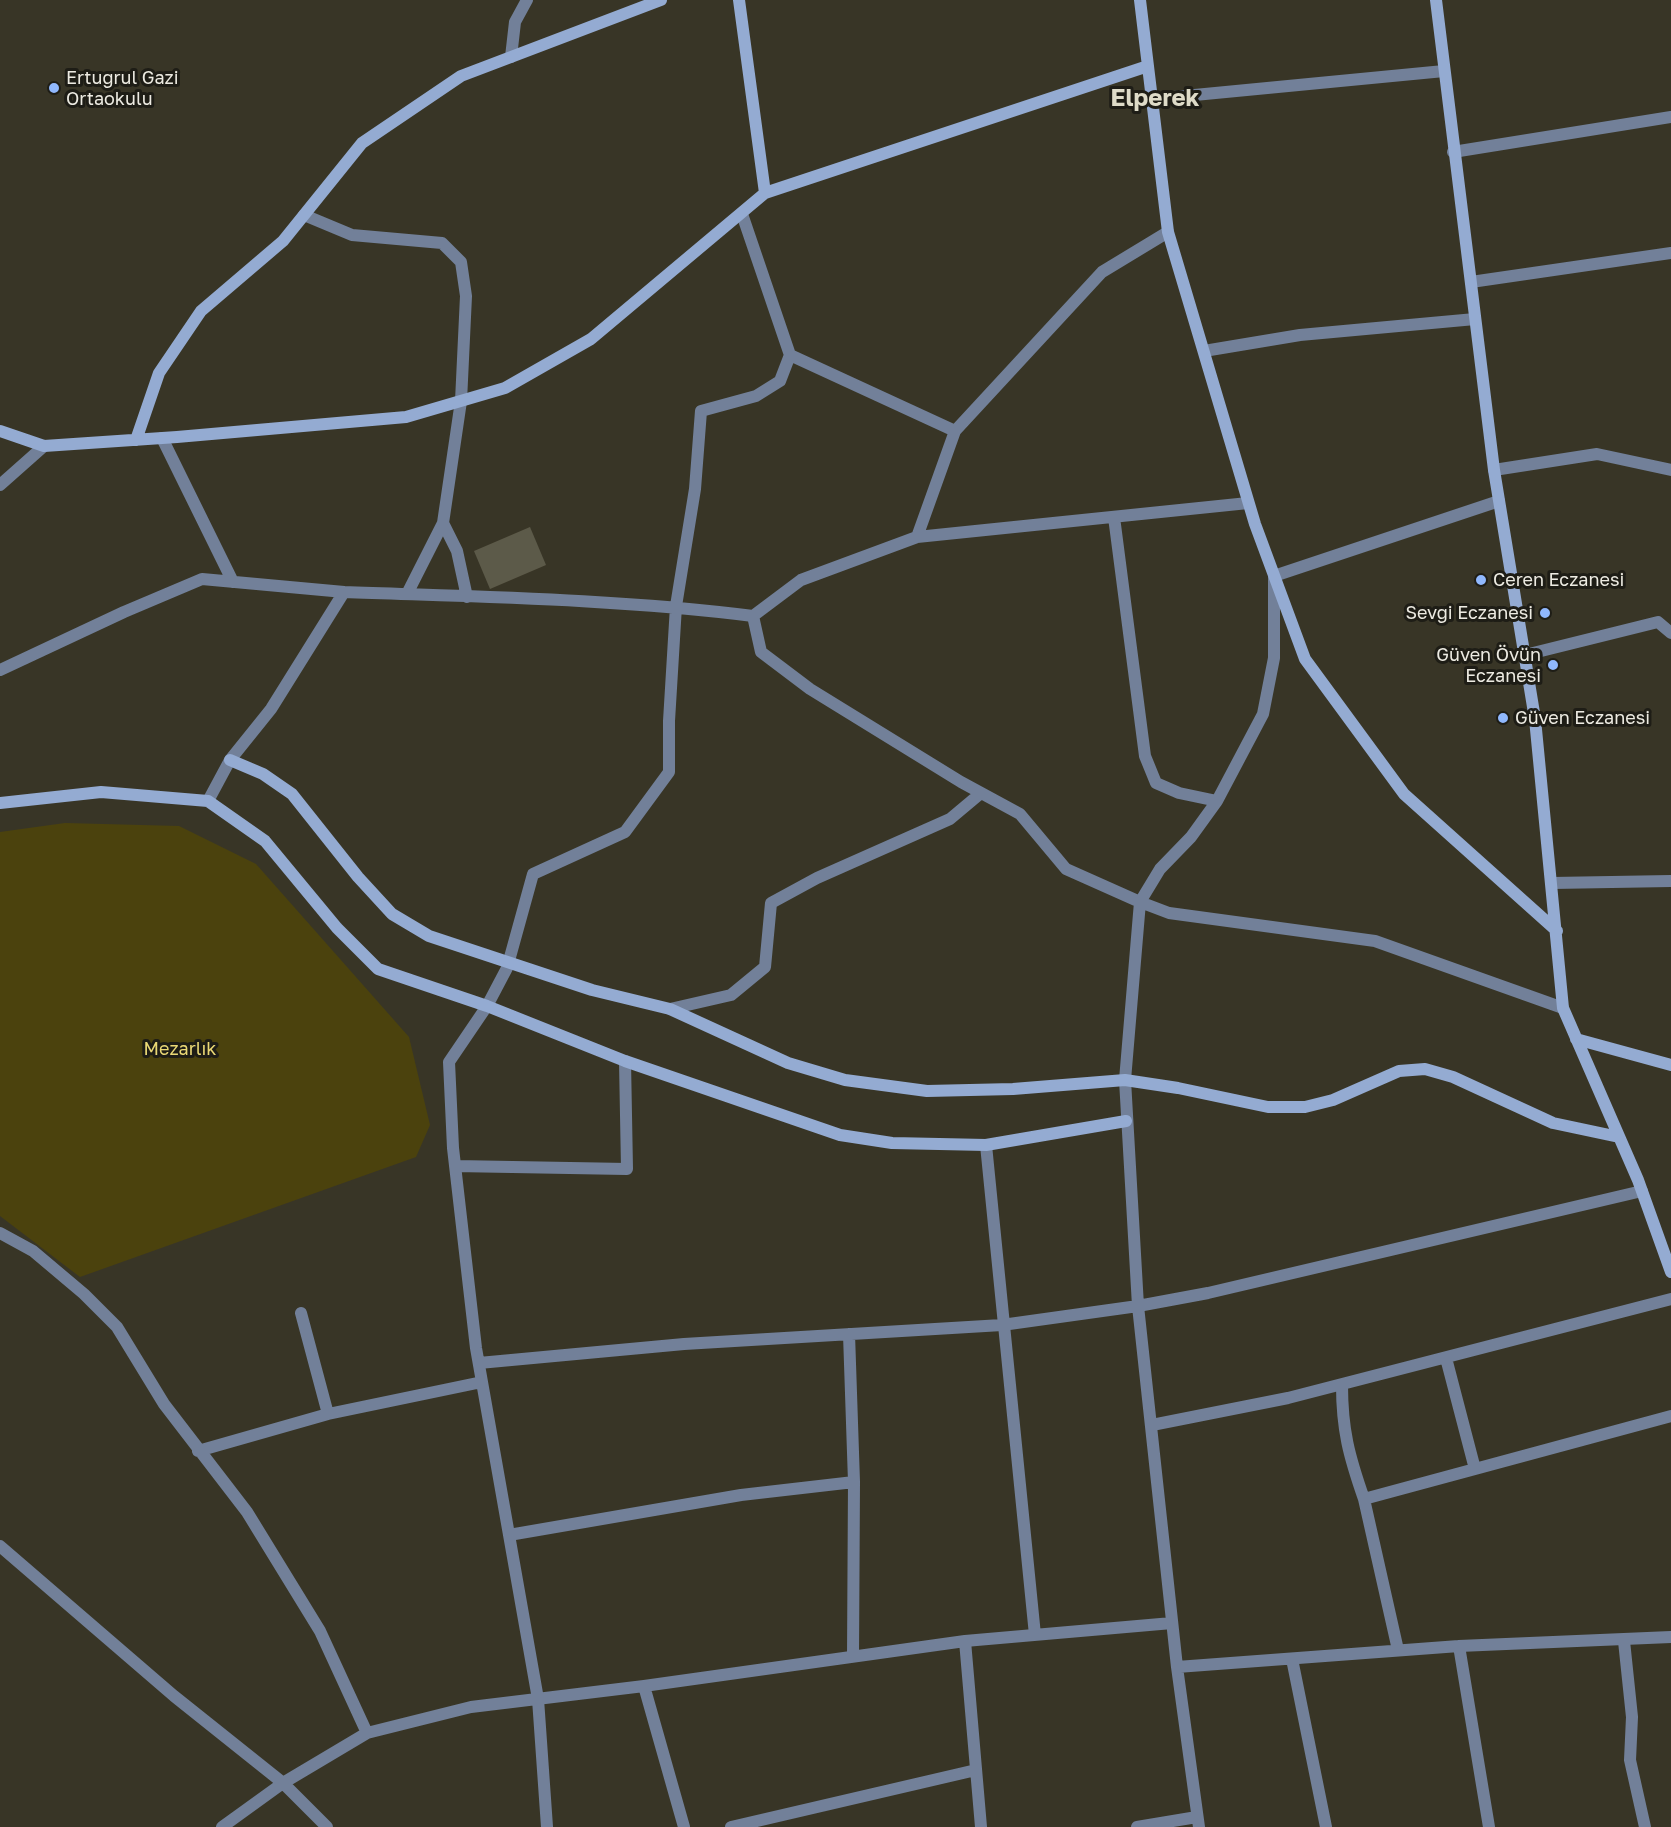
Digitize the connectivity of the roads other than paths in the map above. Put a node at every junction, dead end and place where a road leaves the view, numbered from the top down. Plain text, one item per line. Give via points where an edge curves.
1 (527, 0) edge
2 (661, 0) edge
3 (739, 0) edge
4 (1140, 0) edge
5 (1436, 0) edge
6 (510, 57) junction
7 (1148, 66) junction
8 (1444, 71) junction
9 (1153, 99) junction
10 (1671, 117) edge
11 (1453, 152) junction
12 (765, 193) junction
13 (742, 214) junction
14 (304, 215) junction
15 (1168, 232) junction
16 (1671, 253) edge
17 (1471, 282) junction
18 (1474, 319) junction
19 (1204, 351) junction
20 (790, 355) junction
21 (461, 401) junction
22 (0, 431) edge
23 (955, 431) junction
24 (162, 438) junction
25 (135, 440) junction
26 (44, 446) junction
27 (1494, 470) junction
28 (1671, 470) edge
29 (0, 485) edge
30 (1499, 501) junction
31 (1248, 503) junction
32 (1114, 517) junction
33 (443, 523) junction
34 (917, 537) junction
35 (1274, 576) junction
36 (233, 582) junction
37 (344, 592) junction
38 (407, 594) junction
39 (467, 597) junction
40 (676, 606) junction
41 (753, 616) junction
42 (1671, 633) edge
43 (1525, 655) junction
44 (0, 670) edge
45 (230, 760) junction
46 (981, 793) junction
47 (208, 801) junction
48 (1217, 801) junction
49 (0, 803) edge
50 (1671, 881) edge
51 (1552, 884) junction
52 (1140, 902) junction
53 (1557, 931) junction
54 (509, 963) junction
55 (487, 1006) junction
56 (1563, 1008) junction
57 (670, 1009) junction
58 (1576, 1039) junction
59 (625, 1061) junction
60 (1671, 1065) edge
61 (1125, 1080) junction
62 (1126, 1121) junction
63 (1619, 1137) junction
64 (986, 1145) junction
65 (455, 1166) junction
66 (1642, 1191) junction
67 (0, 1233) edge
68 (1671, 1272) edge
69 (1671, 1299) edge
70 (1138, 1306) junction
71 (301, 1313) dead end
72 (1002, 1325) junction
73 (849, 1334) junction
74 (1446, 1358) junction
75 (479, 1363) junction
76 (482, 1382) junction
77 (1342, 1385) junction
78 (328, 1414) junction
79 (1671, 1416) edge
80 (1152, 1425) junction
81 (198, 1451) junction
82 (1475, 1469) junction
83 (854, 1482) junction
84 (1364, 1499) junction
85 (509, 1535) junction
86 (0, 1546) edge
87 (1172, 1623) junction
88 (1035, 1635) junction
89 (1671, 1637) edge
90 (964, 1641) junction
91 (1624, 1641) junction
92 (1459, 1646) junction
93 (1398, 1650) junction
94 (853, 1656) junction
95 (1292, 1659) junction
96 (1177, 1667) junction
97 (644, 1686) junction
98 (538, 1699) junction
99 (367, 1733) junction
100 (976, 1770) junction
101 (283, 1783) junction
102 (1198, 1822) edge
103 (222, 1827) edge
104 (327, 1827) edge
105 (547, 1827) edge
106 (684, 1827) edge
107 (731, 1827) edge
108 (981, 1827) edge
109 (1137, 1827) edge
110 (1326, 1827) edge
111 (1489, 1827) edge
112 (1645, 1827) edge

1 - 6 street via 515,22
2 - 6 street
3 - 12 street
4 - 7 street
5 - 8 street
6 - 14 street via 461,76 362,143
7 - 9 street
7 - 12 street
8 - 9 street
8 - 11 street
9 - 15 street
10 - 11 street
11 - 17 street
12 - 13 street
13 - 20 street
13 - 21 street via 591,339 505,387
14 - 21 street via 352,235 442,243 461,262 466,296
14 - 25 street via 283,241 201,311 159,373
15 - 19 street
15 - 23 street via 1102,272
16 - 17 street
17 - 18 street
18 - 19 street via 1300,334
18 - 27 street
19 - 31 street
20 - 23 street
20 - 40 street via 780,381 756,396 701,411 695,489
21 - 24 street via 406,417
21 - 33 street
22 - 26 street
23 - 34 street
24 - 25 street
24 - 36 street
25 - 26 street
26 - 29 street
27 - 28 street via 1597,454
27 - 30 street
30 - 35 street
30 - 43 street
31 - 32 street
31 - 35 street
32 - 34 street
32 - 48 street via 1145,756 1156,783 1179,793
33 - 38 street
33 - 39 street via 458,551
34 - 41 street via 801,580
35 - 48 street via 1274,658 1263,714
35 - 53 street via 1305,659 1404,794
36 - 37 street
36 - 44 street via 202,579
37 - 38 street
37 - 45 street via 270,709
38 - 39 street
39 - 40 street
40 - 41 street
40 - 54 street via 669,772 625,832 533,874
41 - 46 street via 761,652 810,689
42 - 43 street via 1658,622
43 - 51 street
45 - 47 street
45 - 54 street via 263,774 292,794 392,914 429,936
46 - 52 street via 1020,814 1066,869
46 - 57 street via 950,819 817,878 771,903 765,967 732,995
47 - 49 street via 101,792
47 - 55 street via 265,841 337,928 378,969
48 - 52 street via 1191,837 1160,869
50 - 51 street
51 - 53 street
52 - 56 street via 1168,913 1375,941
52 - 61 street
53 - 56 street
54 - 55 street
54 - 57 street via 592,990
55 - 59 street
55 - 65 street via 449,1062
56 - 58 street
57 - 61 street via 788,1063 845,1080 927,1091
58 - 60 street
58 - 63 street
59 - 64 street via 840,1135 892,1143
59 - 65 street via 627,1169
61 - 62 street
61 - 63 street via 1268,1107 1305,1107 1333,1100 1400,1071 1425,1069 1453,1077 1553,1123
62 - 64 street
62 - 70 street
63 - 66 street
64 - 72 street
65 - 75 street
66 - 68 street
66 - 70 street
67 - 81 street via 33,1251 117,1327
69 - 74 street
70 - 72 street
70 - 80 street
71 - 78 street
72 - 73 street
72 - 88 street
73 - 75 street
73 - 83 street
74 - 77 street
74 - 82 street
75 - 76 street
76 - 78 street
76 - 85 street
77 - 80 street
77 - 84 street via 1344,1433
78 - 81 street
79 - 82 street
80 - 87 street
81 - 99 street via 247,1512 320,1631
82 - 84 street
83 - 85 street via 741,1495
83 - 94 street
84 - 93 street
85 - 98 street
86 - 101 street via 174,1696
87 - 88 street
87 - 96 street
88 - 90 street
89 - 91 street
90 - 94 street
90 - 100 street
91 - 92 street
91 - 112 street via 1632,1717 1630,1761
92 - 93 street
92 - 111 street
93 - 95 street
94 - 97 street
95 - 96 street
95 - 110 street
96 - 102 street
97 - 98 street
97 - 106 street
98 - 99 street via 471,1707
98 - 105 street
99 - 101 street
100 - 107 street
100 - 108 street
101 - 103 street
101 - 104 street
102 - 109 street

